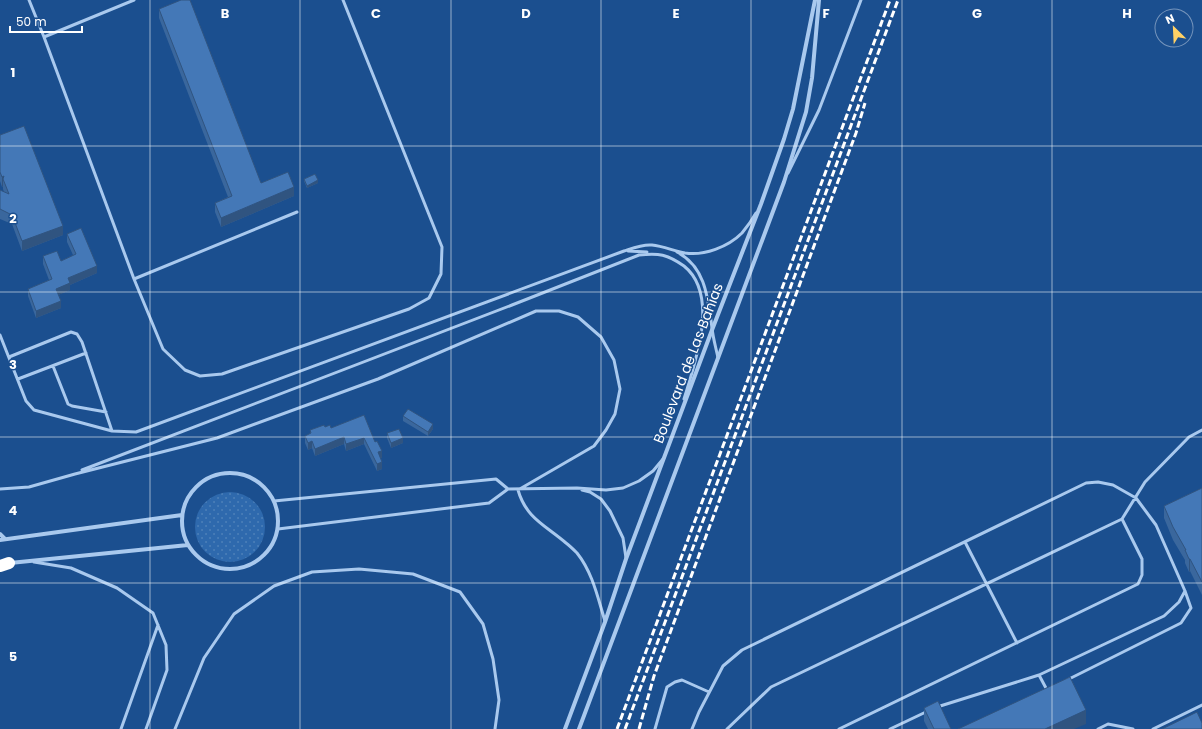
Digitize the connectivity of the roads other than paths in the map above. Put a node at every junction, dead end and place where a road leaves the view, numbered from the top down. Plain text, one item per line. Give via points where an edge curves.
1 (29, 0) edge
2 (134, 0) edge
3 (343, 0) edge
4 (815, 0) edge
5 (818, 0) edge
6 (861, 0) edge
7 (44, 37) junction
8 (784, 182) junction
9 (761, 204) junction
10 (298, 212) dead end
11 (669, 248) junction
12 (624, 251) junction
13 (656, 253) junction
14 (134, 279) junction
15 (712, 330) junction
16 (0, 335) edge
17 (86, 353) junction
18 (9, 357) junction
19 (718, 358) junction
20 (53, 366) junction
21 (18, 379) junction
22 (106, 412) junction
23 (676, 426) junction
24 (1202, 430) edge
25 (112, 431) junction
26 (665, 456) junction
27 (75, 474) junction
28 (577, 488) junction
29 (0, 489) edge
30 (508, 489) junction
31 (518, 490) junction
32 (1136, 498) junction
33 (274, 502) junction
34 (182, 515) junction
35 (1122, 519) junction
36 (278, 529) junction
37 (0, 534) edge
38 (2, 540) edge
39 (965, 542) junction
40 (188, 545) junction
41 (626, 559) junction
42 (31, 561) junction
43 (3, 565) edge
44 (986, 584) junction
45 (1185, 591) junction
46 (605, 622) junction
47 (158, 624) junction
48 (1016, 643) junction
49 (1039, 675) junction
50 (1061, 683) edge
51 (709, 692) junction
52 (1040, 693) edge
53 (1202, 705) edge
54 (121, 729) edge
55 (146, 729) edge
56 (175, 729) edge
57 (495, 729) edge
58 (566, 729) edge
59 (579, 729) edge
60 (655, 729) edge
61 (692, 729) edge
62 (727, 729) edge
63 (839, 729) edge
64 (890, 729) edge
65 (1098, 729) edge
66 (1133, 729) edge
67 (1154, 729) edge

1 - 7 lane
2 - 7 lane
3 - 14 lane via 442,248 441,274 429,298 409,309 222,374 200,376 185,370 163,349
4 - 9 street, Boulevard de Las Bahías via 793,109
5 - 8 street, Boulevard de Las Bahías via 812,78 806,112
6 - 8 lane via 819,110
7 - 14 lane
8 - 19 street, Boulevard de Las Bahías
9 - 11 lane via 742,233 725,245 706,252 694,253
9 - 15 street, Boulevard de Las Bahías
10 - 14 lane
11 - 12 lane via 652,245
11 - 15 lane via 695,266 702,278
12 - 13 lane
12 - 25 lane via 136,432
13 - 23 lane via 676,260 689,270 697,281 702,304 702,329 698,351
13 - 27 lane via 622,261
15 - 19 lane
15 - 23 street, Boulevard de Las Bahías
16 - 18 lane
17 - 18 lane via 80,338 71,332
17 - 20 lane
17 - 22 lane
18 - 21 lane
19 - 59 street, Boulevard de Las Bahías
20 - 21 lane
20 - 22 lane via 68,404
21 - 25 lane via 26,401 34,410
22 - 25 lane
23 - 26 street, Boulevard de Las Bahías
24 - 32 lane via 1189,437 1145,482
26 - 28 lane via 653,471 623,488
26 - 41 street, Boulevard de Las Bahías
27 - 29 lane via 29,487
27 - 31 lane via 217,438 378,379 536,311 559,311 578,318 601,337 614,360 620,389 615,414 594,446
28 - 31 lane
28 - 41 lane via 601,499 610,511 623,538
30 - 31 lane
30 - 33 lane via 496,479
30 - 36 lane via 489,503
31 - 46 lane via 527,510 577,553 589,571
32 - 35 lane
32 - 39 lane via 1113,485 1086,483
32 - 45 lane via 1156,525
33 - 34 street via 266,488 254,479 239,474 223,473 208,478 196,487 186,500
33 - 36 street
34 - 38 street
34 - 40 street via 182,531
35 - 44 lane
35 - 48 lane via 1142,559 1142,575 1138,584
36 - 40 street via 265,555 253,564 238,569 209,565 197,557
37 - 38 street
39 - 44 lane
39 - 51 lane via 742,650 723,666
40 - 42 street
41 - 46 street, Boulevard de Las Bahías
42 - 43 street
42 - 47 lane via 71,568 117,588 153,613
44 - 48 lane
44 - 62 lane via 771,687
45 - 49 lane via 1179,602 1164,616
45 - 50 lane via 1191,608 1181,623
46 - 58 street, Boulevard de Las Bahías
47 - 54 lane
47 - 55 lane via 166,645 166,670
48 - 63 lane
49 - 52 lane via 1047,690
49 - 64 lane via 935,708
51 - 60 lane via 682,680 667,687
51 - 61 lane
53 - 67 lane
56 - 57 lane via 204,658 234,614 274,586 312,572 359,569 413,574 460,592 483,624 493,659 499,700
65 - 66 lane via 1108,724

